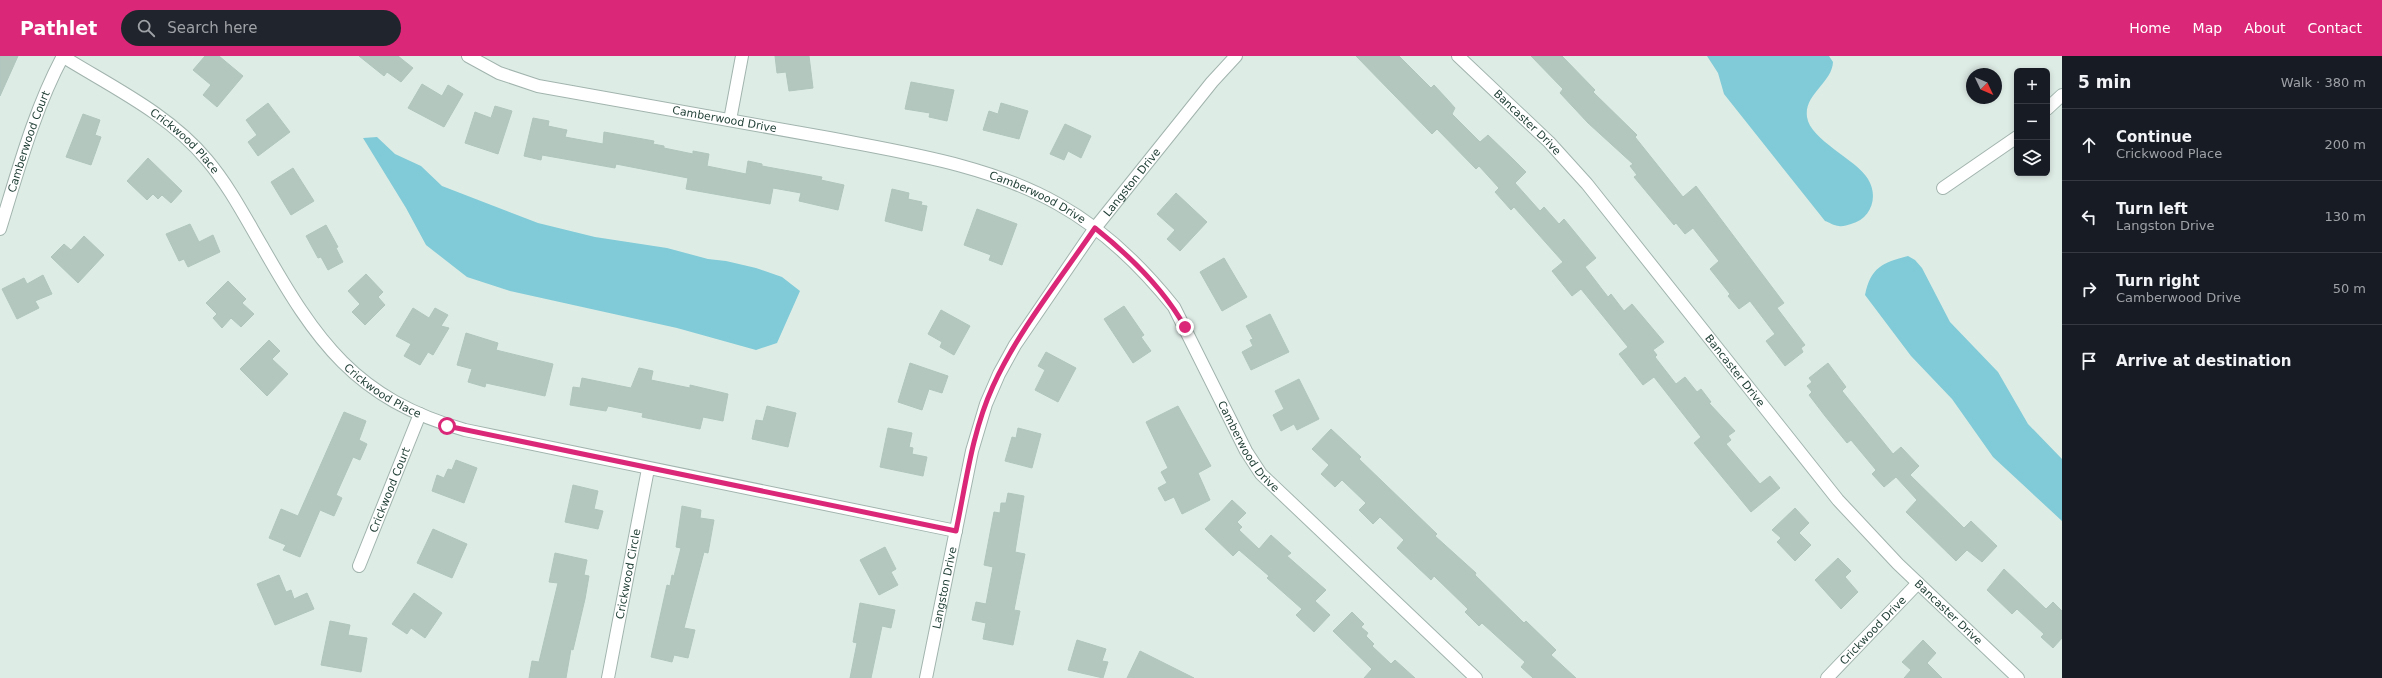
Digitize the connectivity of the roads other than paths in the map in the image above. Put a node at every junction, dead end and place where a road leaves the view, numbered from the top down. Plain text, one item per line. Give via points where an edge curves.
1 (63, 56) edge
2 (468, 56) edge
3 (742, 56) edge
4 (1236, 56) edge
5 (1458, 56) edge
6 (2062, 95) edge
7 (2050, 106) edge
8 (730, 120) junction
9 (2014, 139) edge
10 (1943, 188) dead end
11 (1095, 228) junction
12 (0, 229) edge
13 (420, 414) junction
14 (648, 469) junction
15 (956, 531) junction
16 (359, 566) dead end
17 (1918, 583) junction
18 (608, 678) edge
19 (926, 678) edge
20 (1476, 678) edge
21 (1827, 678) edge
22 (2018, 678) edge

1 - 12 street, Camberwood Court via 50,81 29,137
1 - 13 street, Crickwood Place via 157,115 193,145 230,191 292,300 324,344 346,367 371,387
2 - 8 street, Camberwood Drive via 500,73 538,86
3 - 8 street
4 - 11 street, Langston Drive via 1212,82
5 - 17 street, Bancaster Drive via 1571,166 1825,485
6 - 7 street
8 - 11 street, Camberwood Drive via 873,147 974,170 1044,196
9 - 10 street
11 - 15 street, Langston Drive via 1015,345 992,388 974,443
11 - 20 street, Camberwood Drive via 1119,247 1174,307 1246,451 1261,474
13 - 14 street, Crickwood Place via 442,424 465,430
13 - 16 street, Crickwood Court
14 - 15 street, Crickwood Place
14 - 18 street, Crickwood Circle
15 - 19 street, Langston Drive
17 - 21 street, Crickwood Drive
17 - 22 street, Bancaster Drive

